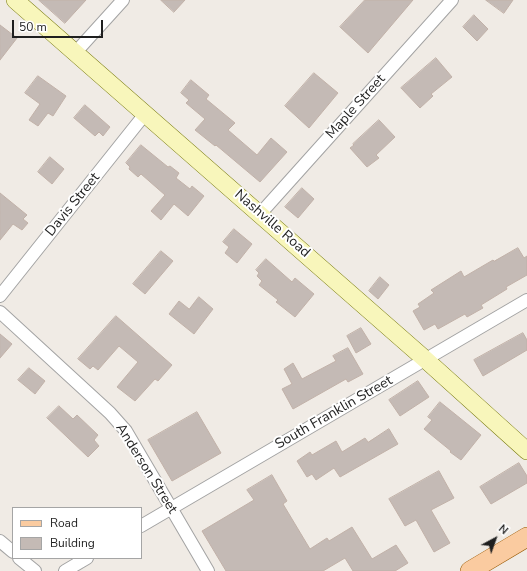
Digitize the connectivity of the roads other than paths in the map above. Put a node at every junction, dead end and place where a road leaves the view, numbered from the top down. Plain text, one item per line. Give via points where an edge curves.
1 (15, 0) edge
2 (123, 0) edge
3 (452, 0) edge
4 (75, 53) junction
5 (145, 114) junction
6 (260, 214) junction
7 (0, 296) edge
8 (527, 300) edge
9 (0, 312) edge
10 (426, 360) junction
11 (527, 451) edge
12 (171, 509) junction
13 (142, 525) edge
14 (527, 537) edge
15 (0, 541) edge
16 (12, 551) edge
17 (21, 559) edge
18 (85, 559) edge
19 (34, 571) edge
20 (65, 571) edge
21 (208, 571) edge
22 (470, 571) edge

1 - 4 main road, Nashville Road
2 - 4 street
3 - 6 street, Maple Street
4 - 5 main road, Nashville Road
5 - 6 main road, Nashville Road
5 - 7 street, Davis Street
6 - 10 main road, Nashville Road
8 - 10 street, South Franklin Street
9 - 12 street, Anderson Street via 114,417 137,448
10 - 11 main road, Nashville Road
10 - 12 street, South Franklin Street
12 - 13 street, South Franklin Street
12 - 21 street, Anderson Street
14 - 22 main road
15 - 16 street
17 - 19 street
18 - 20 street

